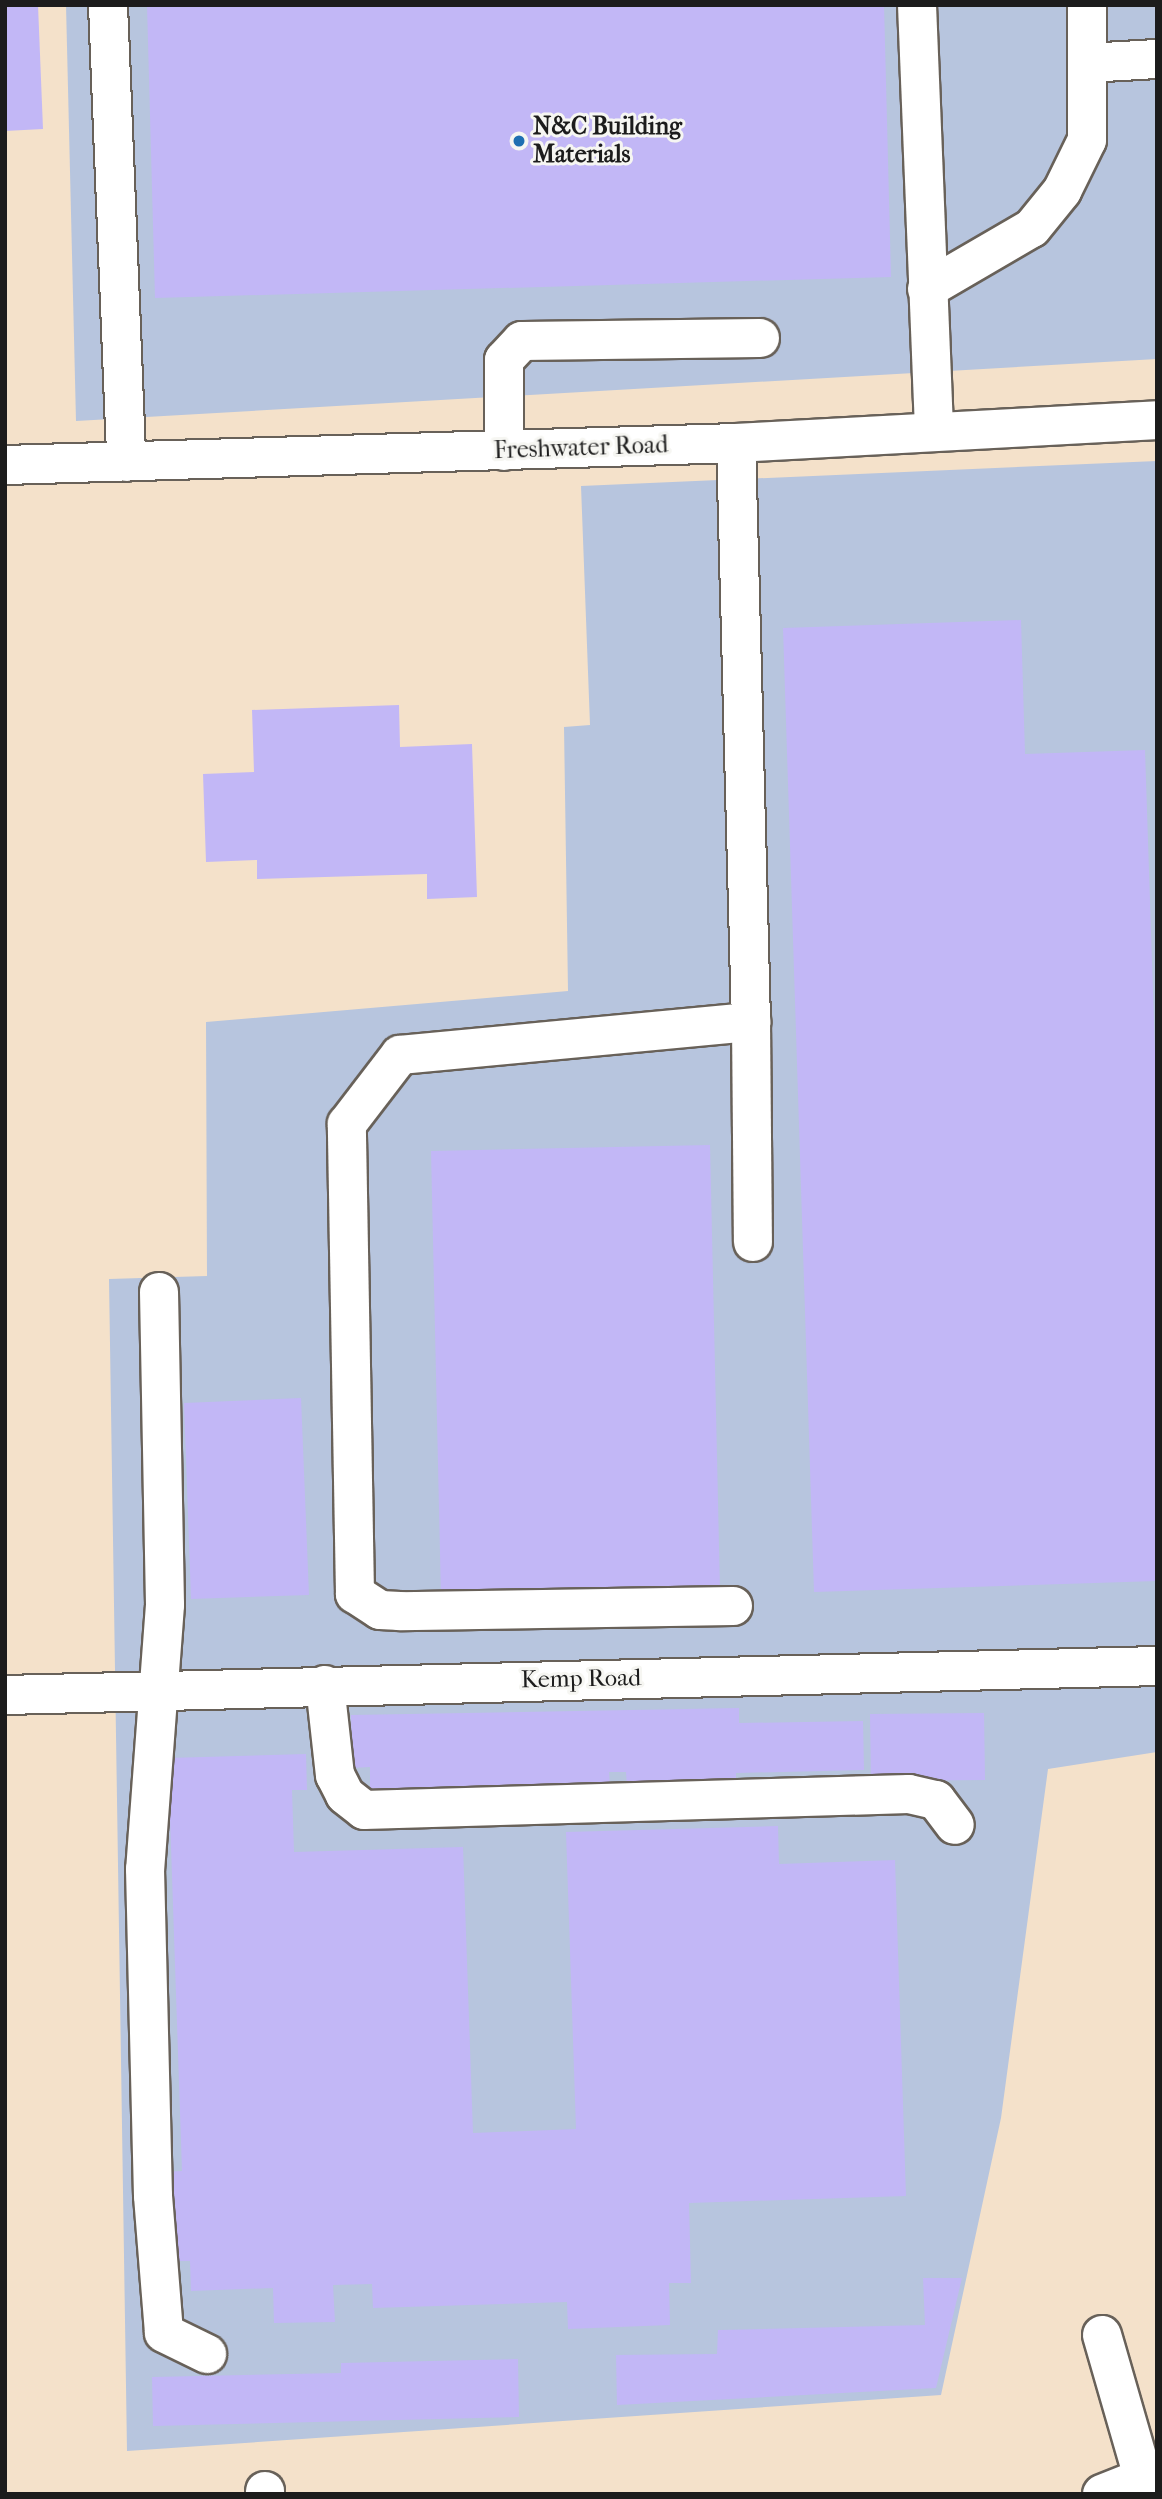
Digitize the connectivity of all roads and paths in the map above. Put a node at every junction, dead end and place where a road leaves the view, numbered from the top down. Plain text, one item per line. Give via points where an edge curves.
1 (108, 5) edge
2 (917, 5) edge
3 (1087, 5) edge
4 (1157, 59) edge
5 (1087, 63) junction
6 (927, 289) junction
7 (760, 338) dead end
8 (1157, 420) edge
9 (934, 432) junction
10 (736, 443) junction
11 (504, 451) junction
12 (125, 462) junction
13 (5, 466) edge
14 (751, 1022) junction
15 (753, 1241) dead end
16 (159, 1292) dead end
17 (733, 1606) dead end
18 (1157, 1666) edge
19 (325, 1685) junction
20 (157, 1690) junction
21 (5, 1695) edge
22 (955, 1825) dead end
23 (1102, 2335) dead end
24 (207, 2354) dead end
25 (1150, 2474) edge
26 (1102, 2494) edge

1 - 12 street
2 - 6 street
3 - 5 street
4 - 5 street
5 - 6 street via 1087,139 1062,191 1032,228
6 - 9 street
7 - 11 street via 522,341 504,360
8 - 9 street, Freshwater Road
9 - 10 street, Freshwater Road
10 - 11 street, Freshwater Road
10 - 14 street
11 - 12 street, Freshwater Road
12 - 13 street, Freshwater Road
14 - 15 street
14 - 17 street via 400,1055 347,1125 355,1594 380,1610 400,1611
16 - 20 street via 164,1605
18 - 19 street, Kemp Road
19 - 20 street, Kemp Road
19 - 22 street via 335,1775 345,1795 364,1810 909,1794 936,1800
20 - 21 street, Kemp Road
20 - 24 street via 145,1869 155,2223 164,2333
23 - 25 street
25 - 26 street

